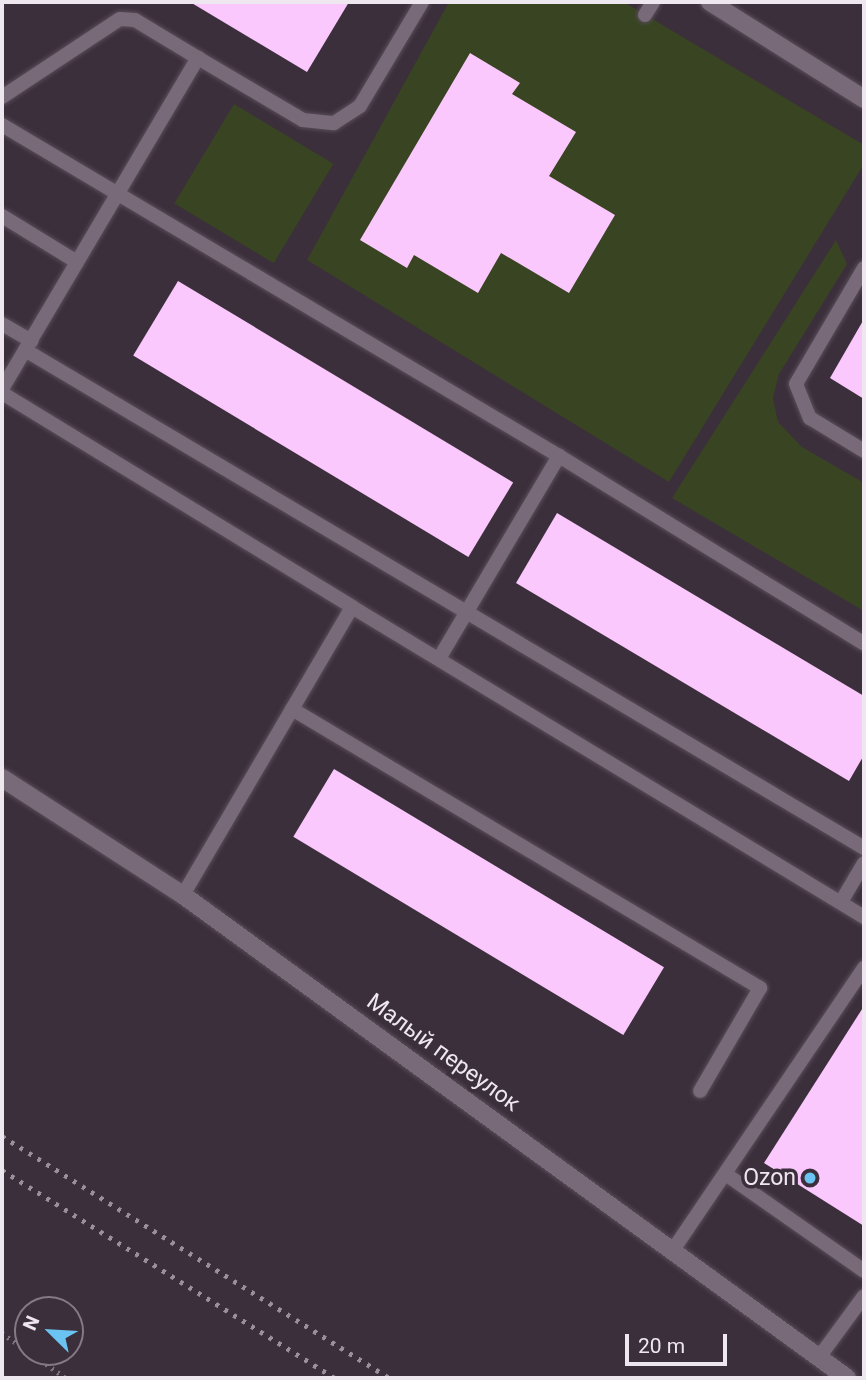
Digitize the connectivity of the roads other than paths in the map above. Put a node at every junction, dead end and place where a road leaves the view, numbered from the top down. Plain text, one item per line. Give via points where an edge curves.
1 (422, 2) edge
2 (710, 2) edge
3 (198, 58) junction
4 (2, 97) edge
5 (864, 99) edge
6 (2, 125) edge
7 (118, 194) junction
8 (2, 216) edge
9 (77, 261) junction
10 (864, 268) edge
11 (2, 324) edge
12 (28, 346) junction
13 (2, 391) edge
14 (864, 451) edge
15 (559, 456) junction
16 (352, 607) junction
17 (466, 612) junction
18 (864, 644) edge
19 (440, 657) junction
20 (292, 709) junction
21 (2, 778) edge
22 (864, 848) edge
23 (864, 863) edge
24 (183, 895) junction
25 (841, 902) junction
26 (864, 916) edge
27 (864, 968) edge
28 (850, 989) junction
29 (864, 997) edge
30 (700, 1091) dead end
31 (727, 1175) junction
32 (673, 1250) junction
33 (864, 1271) edge
34 (864, 1296) edge
35 (820, 1356) junction
36 (847, 1378) edge

1 - 3 lane via 360,106 334,123 303,120
2 - 5 street
3 - 4 lane via 135,20 120,19
3 - 7 lane
6 - 7 lane
7 - 9 lane
7 - 15 lane
8 - 9 lane
9 - 12 lane
10 - 14 lane via 796,384 810,418
11 - 12 lane
12 - 13 lane
12 - 17 lane
13 - 16 lane
15 - 17 lane
15 - 18 lane
16 - 19 lane
16 - 20 lane
17 - 19 lane
17 - 22 lane
19 - 25 lane
20 - 24 lane
20 - 30 lane via 760,988
21 - 24 street, Малый переулок
23 - 25 lane
24 - 32 street, Малый переулок
25 - 26 lane
27 - 28 lane
28 - 29 lane
28 - 31 lane
31 - 32 lane
31 - 33 lane
32 - 35 street, Малый переулок
34 - 35 lane
35 - 36 street, Малый переулок

